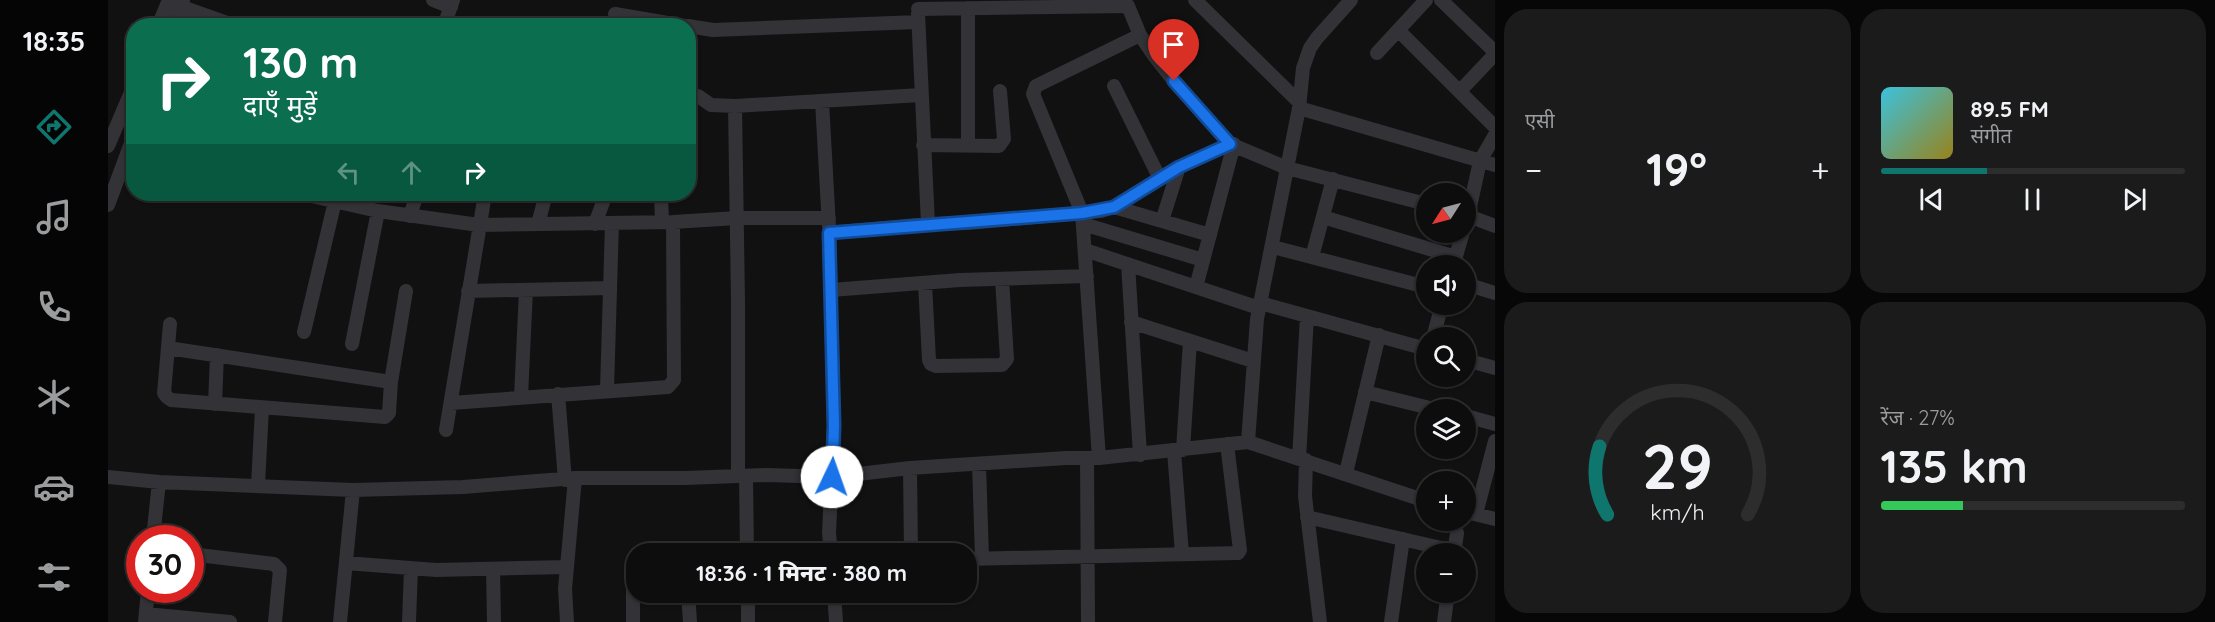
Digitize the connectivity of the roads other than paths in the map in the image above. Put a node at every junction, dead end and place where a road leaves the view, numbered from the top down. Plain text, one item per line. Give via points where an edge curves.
1 (433, 0) edge
2 (1195, 0) edge
3 (1426, 0) edge
4 (1442, 0) edge
5 (175, 2) edge
6 (1346, 2) edge
7 (452, 3) edge
8 (968, 8) junction
9 (918, 10) edge
10 (615, 14) dead end
11 (164, 18) edge
12 (174, 18) edge
13 (216, 18) edge
14 (447, 18) edge
15 (639, 18) edge
16 (696, 27) edge
17 (1398, 30) junction
18 (1140, 35) junction
19 (1377, 53) dead end
20 (1495, 53) edge
21 (1114, 86) dead end
22 (1000, 91) dead end
23 (1460, 91) junction
24 (696, 95) edge
25 (921, 95) junction
26 (822, 101) junction
27 (126, 106) edge
28 (735, 106) junction
29 (1299, 106) junction
30 (1495, 127) edge
31 (1495, 135) edge
32 (1232, 144) junction
33 (923, 145) junction
34 (968, 145) junction
35 (108, 146) edge
36 (126, 157) edge
37 (1480, 161) junction
38 (1495, 165) edge
39 (1179, 167) junction
40 (1287, 168) junction
41 (1160, 179) junction
42 (1333, 179) junction
43 (1475, 183) edge
44 (335, 201) edge
45 (365, 201) edge
46 (415, 201) edge
47 (484, 201) edge
48 (544, 201) edge
49 (603, 201) edge
50 (662, 201) edge
51 (1416, 201) edge
52 (108, 205) edge
53 (1114, 207) junction
54 (378, 211) junction
55 (410, 216) junction
56 (1323, 217) junction
57 (737, 218) junction
58 (829, 218) junction
59 (1083, 218) junction
60 (1162, 221) junction
61 (1476, 221) edge
62 (667, 222) junction
63 (612, 223) junction
64 (538, 224) junction
65 (594, 224) junction
66 (928, 224) junction
67 (479, 225) junction
68 (1495, 226) edge
69 (829, 233) junction
70 (1210, 235) junction
71 (1273, 247) junction
72 (1085, 250) junction
73 (1437, 255) edge
74 (1312, 257) junction
75 (1203, 261) junction
76 (1128, 264) junction
77 (1087, 276) junction
78 (1002, 279) junction
79 (925, 283) junction
80 (1416, 284) edge
81 (1196, 287) junction
82 (1476, 287) edge
83 (610, 288) junction
84 (526, 290) junction
85 (831, 290) junction
86 (406, 291) dead end
87 (468, 291) junction
88 (1495, 293) edge
89 (1260, 306) junction
90 (1307, 316) junction
91 (1131, 322) junction
92 (170, 324) dead end
93 (304, 332) dead end
94 (1379, 335) junction
95 (1190, 341) junction
96 (352, 344) dead end
97 (1416, 346) edge
98 (168, 348) junction
99 (217, 355) junction
100 (1254, 361) junction
101 (1476, 363) edge
102 (1495, 368) edge
103 (391, 382) junction
104 (607, 390) junction
105 (1365, 392) junction
106 (558, 394) junction
107 (521, 397) junction
108 (451, 403) junction
109 (215, 404) junction
110 (1416, 405) edge
111 (262, 408) junction
112 (1476, 419) edge
113 (1495, 424) edge
114 (446, 430) dead end
115 (1495, 441) edge
116 (1248, 442) junction
117 (1227, 444) junction
118 (1179, 450) junction
119 (1140, 455) junction
120 (1093, 458) junction
121 (1303, 459) junction
122 (979, 464) junction
123 (910, 468) junction
124 (1346, 473) junction
125 (742, 476) junction
126 (108, 477) edge
127 (832, 477) junction
128 (570, 479) junction
129 (159, 482) junction
130 (258, 485) junction
131 (353, 490) junction
132 (1416, 498) edge
133 (1476, 498) edge
134 (1476, 514) edge
135 (1307, 517) junction
136 (1495, 519) edge
137 (154, 525) edge
138 (1457, 533) dead end
139 (1403, 539) junction
140 (746, 543) edge
141 (830, 543) edge
142 (910, 543) edge
143 (1419, 543) edge
144 (1455, 543) edge
145 (1182, 554) junction
146 (1088, 555) junction
147 (204, 556) edge
148 (977, 558) edge
149 (982, 558) junction
150 (346, 563) junction
151 (567, 567) junction
152 (411, 568) junction
153 (493, 569) junction
154 (147, 603) edge
155 (633, 603) edge
156 (689, 603) edge
157 (748, 603) edge
158 (835, 603) edge
159 (1447, 603) edge
160 (145, 618) edge
161 (230, 622) edge
162 (275, 622) edge
163 (340, 622) edge
164 (409, 622) edge
165 (494, 622) edge
166 (567, 622) edge
167 (633, 622) edge
168 (690, 622) edge
169 (748, 622) edge
170 (836, 622) edge
171 (1088, 622) edge
172 (1320, 622) edge
173 (1391, 622) edge
174 (1444, 622) edge

1 - 7 street
2 - 29 street
3 - 17 street
4 - 20 street
5 - 11 street
5 - 12 street
5 - 13 street
6 - 29 street via 1310,48 1303,68
7 - 14 street
8 - 9 street
8 - 18 street via 1128,6
8 - 34 street
9 - 16 street via 713,30
9 - 25 street
10 - 15 street
17 - 19 street
17 - 23 street
18 - 32 street via 1174,81
18 - 59 street via 1033,89
20 - 23 street
21 - 41 street
22 - 34 street via 1002,143
23 - 30 street
24 - 28 street via 711,105
25 - 26 street
25 - 33 street
26 - 28 street
26 - 58 street
27 - 35 street
28 - 57 street
29 - 37 street
29 - 40 street
31 - 37 street
32 - 39 street
32 - 40 street
32 - 70 street
33 - 34 street
33 - 66 street
36 - 52 street
37 - 38 street
37 - 43 street
39 - 41 street
39 - 60 street
40 - 42 street
40 - 71 street
41 - 53 street
42 - 51 street
42 - 56 street
44 - 93 street
45 - 54 street
46 - 55 street
47 - 67 street
48 - 64 street
49 - 65 street
50 - 62 street
53 - 59 street
53 - 60 street
54 - 55 street
54 - 96 street
55 - 67 street
56 - 73 street
56 - 74 street
57 - 58 street
57 - 62 street
57 - 125 street
58 - 69 street
59 - 66 street
59 - 72 street
59 - 75 street
60 - 70 street
61 - 68 street
62 - 63 street
62 - 104 street via 674,380 668,387
63 - 65 street
63 - 83 street
64 - 65 street
64 - 67 street
66 - 69 street
67 - 87 street
69 - 85 street
70 - 75 street
71 - 74 street
71 - 89 street
72 - 76 street
72 - 77 street
74 - 80 street
75 - 81 street
76 - 81 street
76 - 91 street
77 - 78 street
77 - 120 street
78 - 79 street
78 - 79 street via 1007,359 1002,364 931,364
79 - 85 street
81 - 89 street
82 - 88 street
83 - 84 street
83 - 104 street
84 - 87 street
84 - 107 street
85 - 127 street
86 - 103 street
87 - 108 street
89 - 90 street
89 - 100 street
90 - 94 street
90 - 121 street
91 - 95 street
91 - 119 street
92 - 98 street
94 - 97 street
94 - 105 street
95 - 100 street
95 - 118 street
98 - 99 street
98 - 109 street via 167,397
99 - 103 street
99 - 109 street
100 - 116 street
101 - 102 street
103 - 111 street via 389,412 385,417
104 - 106 street
105 - 110 street
105 - 124 street
106 - 107 street
106 - 128 street
107 - 108 street
108 - 114 street
109 - 111 street
111 - 130 street
112 - 113 street
115 - 133 street
116 - 117 street
116 - 121 street
117 - 118 street
117 - 145 street via 1240,550 1235,554
118 - 119 street
118 - 145 street
119 - 120 street
120 - 122 street
120 - 146 street
121 - 124 street
121 - 135 street
122 - 123 street
122 - 149 street
123 - 127 street
123 - 142 street
124 - 132 street
125 - 127 street
125 - 128 street
125 - 140 street
126 - 129 street
127 - 141 street
128 - 131 street
128 - 151 street
129 - 130 street
129 - 137 street
130 - 131 street
131 - 150 street
134 - 136 street
135 - 139 street
135 - 172 street
138 - 144 street
139 - 143 street
139 - 173 street
145 - 146 street
146 - 149 street
146 - 171 street
147 - 162 street via 278,566
148 - 149 street
150 - 152 street
150 - 163 street
151 - 153 street
151 - 166 street
152 - 153 street
152 - 164 street
153 - 165 street
154 - 160 street
155 - 167 street
156 - 168 street
157 - 169 street
158 - 170 street
159 - 174 street
160 - 161 street

